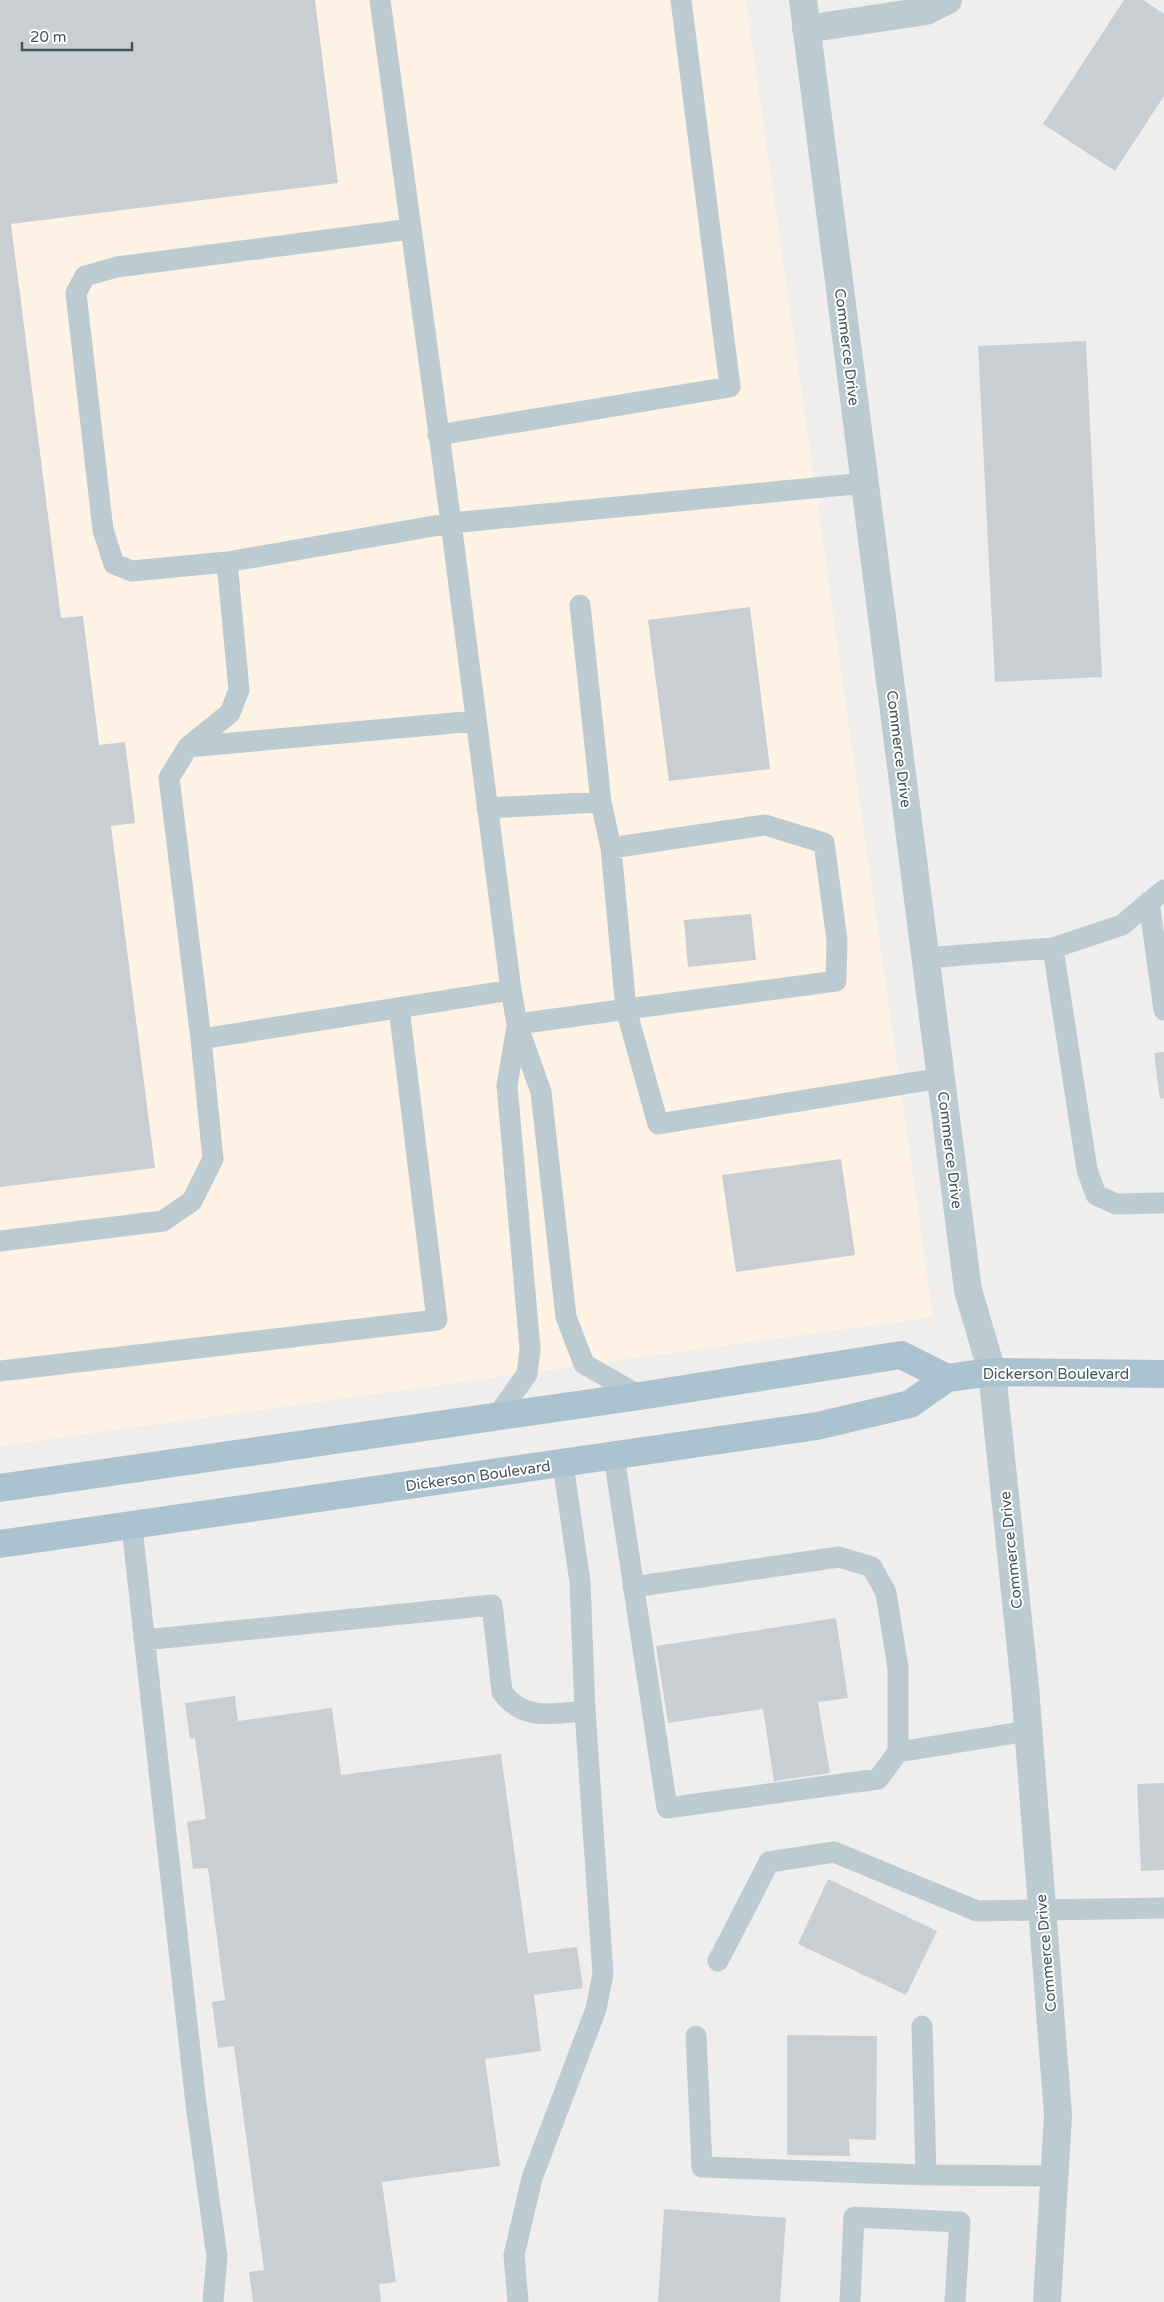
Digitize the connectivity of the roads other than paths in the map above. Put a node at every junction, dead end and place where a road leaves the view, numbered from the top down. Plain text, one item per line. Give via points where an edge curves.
1 (380, 0) edge
2 (681, 0) edge
3 (803, 0) edge
4 (948, 0) edge
5 (806, 29) junction
6 (411, 229) junction
7 (438, 435) junction
8 (865, 483) junction
9 (451, 523) junction
10 (227, 562) junction
11 (580, 605) dead end
12 (476, 720) junction
13 (188, 747) junction
14 (601, 802) junction
15 (487, 808) junction
16 (610, 848) junction
17 (1157, 896) edge
18 (1053, 948) junction
19 (926, 958) junction
20 (510, 990) junction
21 (399, 1008) junction
22 (626, 1009) junction
23 (1164, 1010) edge
24 (517, 1024) junction
25 (201, 1039) junction
26 (941, 1078) junction
27 (1164, 1203) edge
28 (0, 1242) edge
29 (0, 1371) edge
30 (992, 1372) junction
31 (1164, 1374) edge
32 (947, 1378) junction
33 (640, 1396) junction
34 (497, 1416) junction
35 (614, 1456) junction
36 (563, 1464) junction
37 (0, 1488) edge
38 (132, 1527) junction
39 (0, 1544) edge
40 (633, 1587) junction
41 (144, 1640) junction
42 (585, 1711) junction
43 (1028, 1731) junction
44 (898, 1752) junction
45 (1164, 1908) edge
46 (1042, 1911) junction
47 (718, 1961) dead end
48 (922, 2026) dead end
49 (696, 2036) dead end
50 (926, 2175) junction
51 (1055, 2176) junction
52 (213, 2302) edge
53 (518, 2302) edge
54 (850, 2302) edge
55 (955, 2302) edge
56 (1047, 2302) edge

1 - 6 lane
2 - 7 lane via 730,387
3 - 5 street, Commerce Drive
4 - 5 street via 926,10
5 - 8 street, Commerce Drive
6 - 7 lane
6 - 10 lane via 117,267 85,276 76,293 103,530 114,564 132,571
7 - 9 lane
8 - 9 lane
8 - 19 street, Commerce Drive
9 - 10 lane
9 - 12 lane
10 - 13 lane via 239,690 230,713
11 - 14 lane
12 - 13 lane
12 - 15 lane
13 - 25 lane via 169,778
14 - 15 lane
14 - 16 lane
15 - 20 lane
16 - 22 lane
16 - 22 lane via 764,826 824,843 838,940 836,981
17 - 18 lane via 1122,925
17 - 23 lane
18 - 19 lane
18 - 27 lane via 1087,1170 1096,1195 1116,1204
19 - 26 street, Commerce Drive
20 - 21 lane
20 - 24 lane
21 - 25 lane
21 - 29 lane via 437,1320
22 - 24 lane
22 - 26 lane via 658,1124
24 - 33 lane via 541,1092 566,1317 584,1364
24 - 34 lane via 507,1085 530,1349 527,1374
25 - 28 lane via 213,1159 192,1201 163,1221
26 - 30 street, Commerce Drive via 968,1290
30 - 31 main road, Dickerson Boulevard
30 - 32 main road, Dickerson Boulevard
30 - 43 street, Commerce Drive
32 - 33 main road via 901,1355
32 - 35 main road, Dickerson Boulevard via 910,1404 817,1426
33 - 34 main road
34 - 37 main road
35 - 36 main road, Dickerson Boulevard
35 - 40 lane
36 - 38 main road, Dickerson Boulevard
36 - 42 lane via 580,1582
38 - 39 main road, Dickerson Boulevard
38 - 41 lane
40 - 44 lane via 838,1557 872,1567 886,1593 898,1668
40 - 44 lane via 667,1808 878,1779
41 - 42 lane via 492,1605 502,1692 509,1702 518,1709 531,1712
41 - 52 lane via 196,2104 217,2257
42 - 53 lane via 603,1974 596,2009 532,2178 514,2255
43 - 44 lane
43 - 46 street, Commerce Drive
45 - 46 lane
46 - 47 lane via 977,1912 834,1852 769,1862
46 - 51 street, Commerce Drive via 1058,2115
48 - 50 lane
49 - 50 lane via 702,2167
50 - 51 lane
51 - 56 street, Commerce Drive
54 - 55 lane via 854,2217 960,2222

